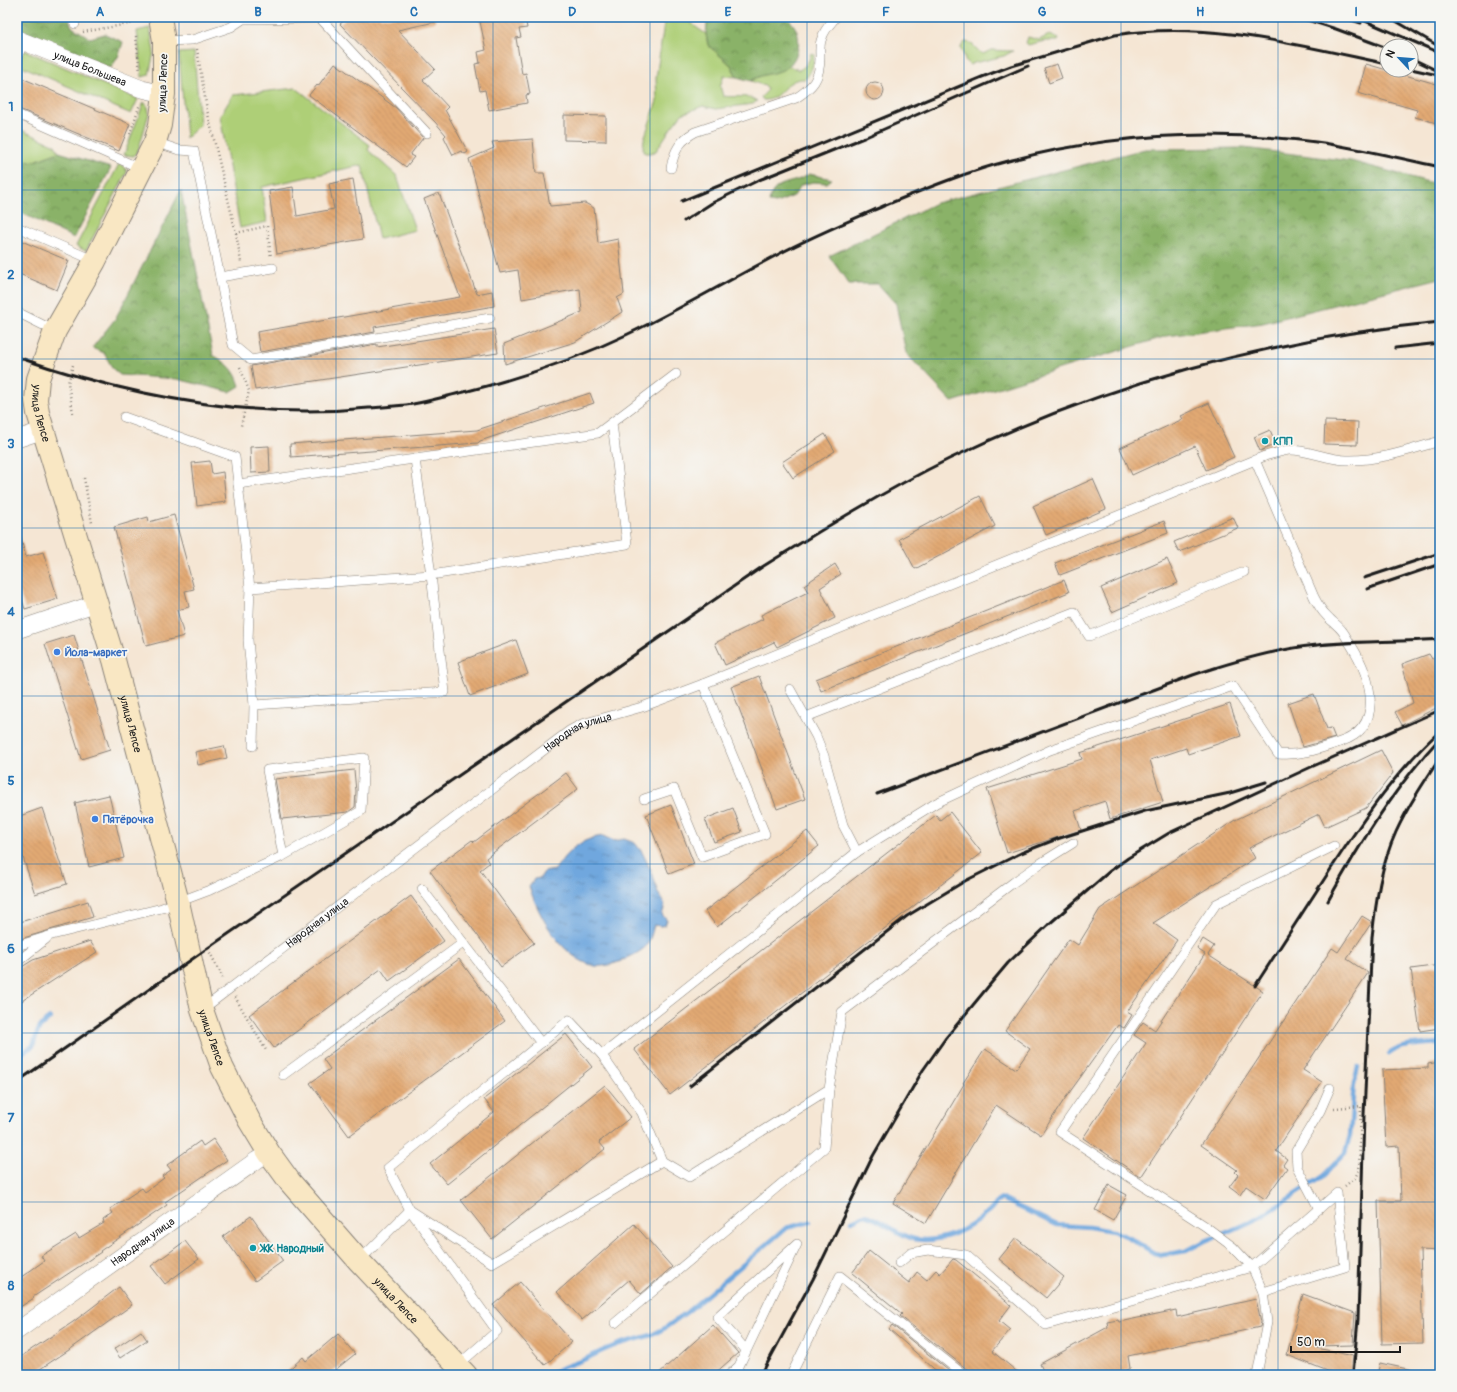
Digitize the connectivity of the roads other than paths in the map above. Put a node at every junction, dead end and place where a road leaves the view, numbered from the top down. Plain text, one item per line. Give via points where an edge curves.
1 (160, 17) edge
2 (320, 17) edge
3 (836, 17) edge
4 (244, 18) edge
5 (164, 41) junction
6 (19, 46) edge
7 (164, 94) junction
8 (17, 114) edge
9 (427, 133) dead end
10 (155, 142) junction
11 (670, 168) dead end
12 (142, 170) junction
13 (17, 227) edge
14 (95, 261) junction
15 (273, 268) road end
16 (220, 277) junction
17 (17, 312) edge
18 (490, 318) dead end
19 (55, 331) junction
20 (676, 374) dead end
21 (124, 417) dead end
22 (612, 423) junction
23 (44, 430) junction
24 (17, 439) edge
25 (1440, 441) edge
26 (415, 459) junction
27 (1255, 460) junction
28 (238, 484) junction
29 (1244, 572) dead end
30 (430, 575) junction
31 (250, 588) junction
32 (98, 603) junction
33 (17, 630) edge
34 (703, 684) junction
35 (790, 689) dead end
36 (254, 705) junction
37 (806, 717) junction
38 (253, 746) dead end
39 (644, 799) dead end
40 (1074, 843) dead end
41 (1334, 846) dead end
42 (856, 852) junction
43 (283, 856) junction
44 (422, 889) dead end
45 (178, 902) junction
46 (52, 935) junction
47 (463, 943) junction
48 (17, 946) edge
49 (17, 962) edge
50 (202, 1010) junction
51 (541, 1043) junction
52 (602, 1055) junction
53 (283, 1075) dead end
54 (1330, 1088) dead end
55 (829, 1089) junction
56 (269, 1153) junction
57 (662, 1161) junction
58 (1319, 1209) junction
59 (410, 1210) junction
60 (359, 1261) junction
61 (900, 1263) dead end
62 (1252, 1267) junction
63 (1263, 1292) junction
64 (615, 1323) dead end
65 (17, 1331) edge
66 (746, 1350) junction
67 (462, 1370) edge
68 (729, 1375) edge
69 (791, 1375) edge
70 (964, 1375) edge
71 (1257, 1375) edge

1 - 5 main road, улица Лепсе
2 - 4 lane
2 - 9 lane
3 - 11 lane via 821,39 820,70 813,85 796,98 687,136 677,148
4 - 5 lane via 231,27 192,40
5 - 7 main road, улица Лепсе
6 - 7 street, улица Большева via 142,93
7 - 10 main road, улица Лепсе
8 - 12 lane
10 - 12 main road, улица Лепсе
10 - 16 lane via 179,150 194,151
12 - 14 main road, улица Лепсе
13 - 14 lane
14 - 19 main road, улица Лепсе
15 - 16 lane
16 - 18 lane via 233,345 251,360
17 - 19 lane
19 - 23 main road, улица Лепсе via 37,387 38,413
20 - 22 lane
21 - 28 lane via 235,457
22 - 26 lane via 598,433
22 - 30 lane via 627,544
23 - 24 street
23 - 32 main road, улица Лепсе
25 - 27 lane, Народная улица via 1369,459 1339,459 1290,450
26 - 28 lane
26 - 30 lane
27 - 34 lane, Народная улица
27 - 42 lane via 1314,597 1326,615 1343,632 1362,665 1371,699 1368,716 1360,730 1344,741 1311,752 1278,754 1233,686 1050,750 936,803
28 - 31 lane
29 - 37 lane via 1089,636 1074,612
30 - 31 lane
30 - 36 lane via 445,692
31 - 36 lane via 248,640
32 - 33 street
32 - 45 main road, улица Лепсе
34 - 39 lane via 765,834 702,857 674,789
34 - 50 lane, Народная улица via 636,709 582,724 569,731
35 - 37 lane
36 - 38 lane
37 - 42 lane via 824,756 843,825
40 - 55 lane via 1014,882 842,1012
41 - 62 lane via 1216,904 1060,1132 1205,1226 1233,1247
42 - 52 lane
43 - 43 lane via 267,770 364,758 361,811
43 - 45 lane via 217,888
44 - 47 lane
45 - 46 lane
45 - 50 main road, улица Лепсе
46 - 48 lane
46 - 49 lane
47 - 51 lane
47 - 53 lane
50 - 56 main road, улица Лепсе via 222,1067
51 - 52 lane via 569,1020
51 - 59 lane via 388,1168
52 - 57 lane via 642,1113
54 - 58 lane via 1320,1111 1296,1151 1297,1167
55 - 57 lane via 689,1177
55 - 64 lane via 824,1148
56 - 60 main road, улица Лепсе via 306,1202
56 - 65 street, Народная улица
57 - 59 lane via 492,1263
58 - 62 lane
58 - 63 lane via 1337,1193 1345,1266
59 - 60 lane
59 - 67 lane via 497,1331
60 - 67 main road, улица Лепсе
61 - 62 lane via 911,1253 928,1250 966,1255 1046,1325
62 - 63 lane
63 - 71 lane via 1267,1322
66 - 66 lane via 780,1280 797,1244 717,1318
66 - 68 lane via 739,1366
69 - 70 lane via 840,1276

